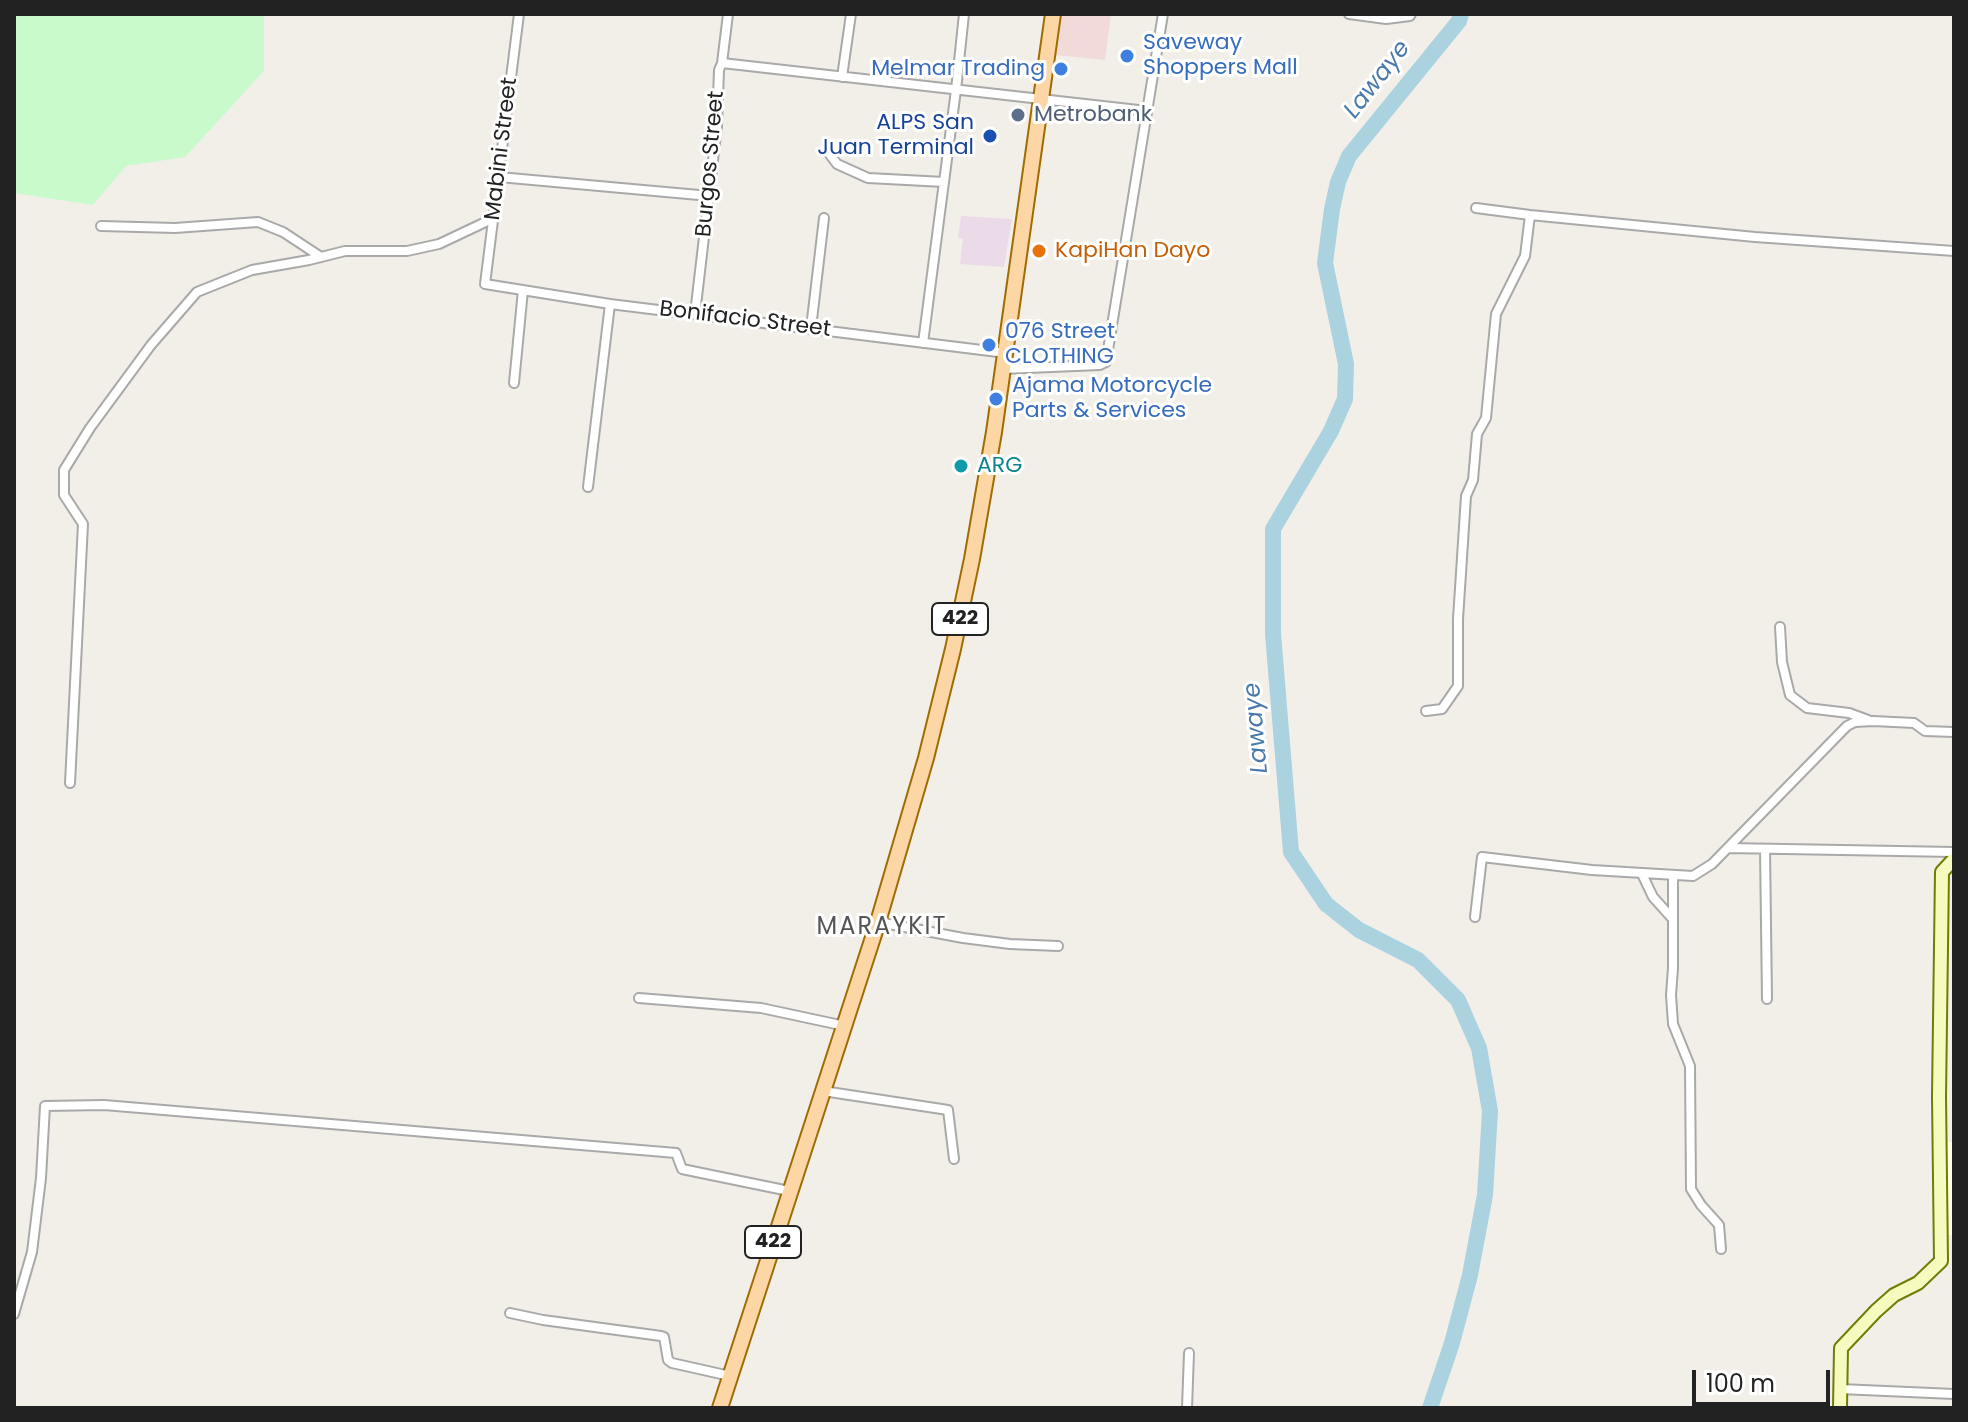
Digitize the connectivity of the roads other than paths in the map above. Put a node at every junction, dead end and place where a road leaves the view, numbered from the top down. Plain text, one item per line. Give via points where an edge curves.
1 (519, 14) edge
2 (728, 14) edge
3 (851, 14) edge
4 (964, 14) edge
5 (1053, 14) edge
6 (1163, 14) edge
7 (1349, 14) edge
8 (1411, 15) edge
9 (722, 63) junction
10 (842, 77) junction
11 (956, 90) junction
12 (1042, 98) junction
13 (1147, 111) junction
14 (828, 152) dead end
15 (499, 177) junction
16 (944, 182) junction
17 (710, 196) junction
18 (1476, 208) dead end
19 (1530, 215) junction
20 (494, 218) junction
21 (824, 218) dead end
22 (101, 226) dead end
23 (1954, 251) edge
24 (321, 257) junction
25 (485, 284) joint
26 (523, 290) junction
27 (610, 304) junction
28 (695, 314) junction
29 (811, 328) junction
30 (923, 343) junction
31 (1006, 353) junction
32 (1003, 369) junction
33 (514, 383) dead end
34 (588, 487) dead end
35 (1780, 627) dead end
36 (1426, 711) dead end
37 (1873, 721) junction
38 (1954, 732) edge
39 (70, 783) dead end
40 (1728, 848) junction
41 (1765, 849) junction
42 (1954, 852) edge
43 (1954, 859) edge
44 (1642, 874) junction
45 (1673, 876) junction
46 (1475, 917) dead end
47 (1671, 917) junction
48 (878, 922) junction
49 (1058, 946) dead end
50 (639, 998) dead end
51 (1767, 999) dead end
52 (845, 1026) junction
53 (823, 1091) junction
54 (954, 1159) dead end
55 (789, 1191) junction
56 (1721, 1249) dead end
57 (510, 1313) dead end
58 (14, 1314) edge
59 (1189, 1353) dead end
60 (730, 1376) junction
61 (1840, 1389) junction
62 (1954, 1394) edge
63 (720, 1408) edge
64 (1187, 1408) edge
65 (1840, 1408) edge

1 - 15 street, Mabini Street
2 - 9 street, Burgos Street
3 - 10 street
4 - 11 street
5 - 12 main road, 422
6 - 13 street
7 - 8 street via 1386,19
9 - 10 street
9 - 17 street, Burgos Street
10 - 11 street
11 - 12 street
11 - 16 street
12 - 13 street
12 - 31 main road, 422
13 - 32 street via 1106,362
14 - 16 street via 837,164 868,178
15 - 17 street
15 - 20 street, Mabini Street
16 - 30 street
17 - 28 street, Burgos Street
18 - 19 street
19 - 23 street
19 - 36 street via 1525,256 1496,314 1486,418 1477,434 1473,480 1466,496 1458,686 1442,709
20 - 24 street via 428,247
20 - 25 street, Mabini Street
21 - 29 street
22 - 24 street via 258,222
24 - 39 street via 252,270 197,292 151,345 64,470 64,495 83,524
25 - 26 street, Bonifacio Street
26 - 27 street, Bonifacio Street
26 - 33 street
27 - 28 street, Bonifacio Street
27 - 34 street
28 - 29 street, Bonifacio Street
29 - 30 street, Bonifacio Street
30 - 31 street, Bonifacio Street
31 - 32 main road, 422
32 - 48 main road, 422 via 953,649
35 - 37 street via 1790,695 1807,708
37 - 38 street
37 - 40 street via 1847,726
40 - 41 street
40 - 45 street via 1693,876
41 - 42 street
41 - 51 street
43 - 61 street via 1942,872 1941,1261 1918,1283 1894,1295 1841,1348
44 - 45 street
44 - 46 street via 1482,857
44 - 47 street
45 - 47 street
47 - 56 street via 1673,1024 1690,1066 1691,1189 1719,1225
48 - 49 street via 963,938
48 - 52 main road, 422
50 - 52 street via 761,1008
52 - 53 main road, 422
53 - 54 street via 948,1110
53 - 55 main road, 422
55 - 58 street via 682,1169 676,1153 104,1105 45,1106 32,1252
55 - 60 main road, 422
57 - 60 street via 661,1336 672,1363
59 - 64 street
60 - 63 main road, 422
61 - 62 street
61 - 65 street

